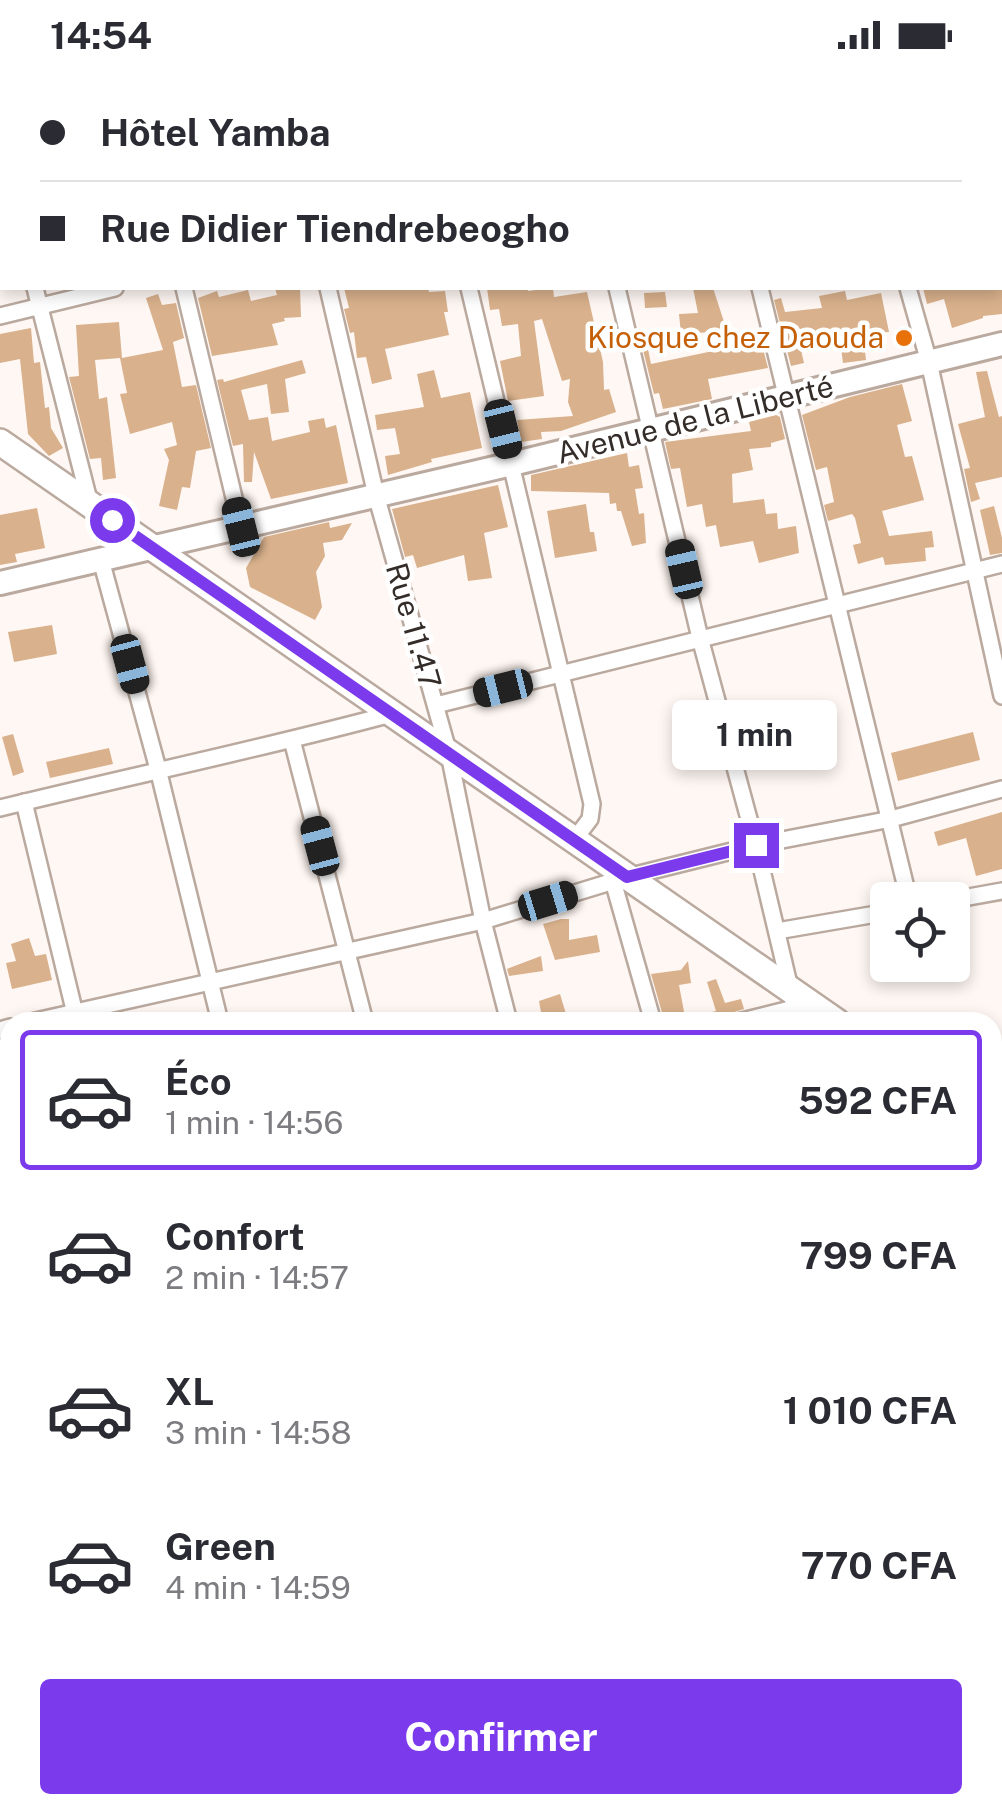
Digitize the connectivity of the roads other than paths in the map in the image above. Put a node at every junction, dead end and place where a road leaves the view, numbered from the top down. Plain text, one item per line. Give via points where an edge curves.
1 (35, 290) edge
2 (107, 290) edge
3 (184, 290) edge
4 (328, 290) edge
5 (469, 290) edge
6 (617, 290) edge
7 (761, 290) edge
8 (909, 290) edge
9 (39, 306) junction
10 (0, 316) edge
11 (1002, 344) edge
12 (929, 362) junction
13 (788, 398) junction
14 (652, 430) junction
15 (0, 442) edge
16 (512, 464) junction
17 (376, 496) junction
18 (90, 504) junction
19 (241, 527) junction
20 (154, 549) junction
21 (101, 560) junction
22 (1002, 564) edge
23 (972, 570) junction
24 (0, 583) edge
25 (837, 607) junction
26 (700, 638) junction
27 (563, 674) junction
28 (1002, 696) edge
29 (436, 705) junction
30 (391, 714) junction
31 (292, 740) junction
32 (449, 754) junction
33 (158, 769) junction
34 (1002, 789) edge
35 (24, 802) junction
36 (0, 808) edge
37 (891, 819) junction
38 (574, 840) junction
39 (756, 845) junction
40 (620, 879) junction
41 (906, 882) edge
42 (1002, 891) edge
43 (970, 897) edge
44 (870, 915) edge
45 (483, 921) junction
46 (777, 931) junction
47 (348, 952) junction
48 (211, 982) junction
49 (794, 1008) edge
50 (75, 1012) edge
51 (95, 1012) edge
52 (218, 1012) edge
53 (363, 1012) edge
54 (506, 1012) edge
55 (651, 1012) edge

1 - 9 street
2 - 9 street
3 - 19 street
4 - 17 street, Rue 11.47
5 - 16 street
6 - 14 street
7 - 13 street
8 - 12 street
9 - 10 street
9 - 18 street
11 - 12 main road, Avenue de la Liberté
12 - 13 main road, Avenue de la Liberté
12 - 23 street
13 - 14 main road, Avenue de la Liberté
13 - 25 street
14 - 16 main road, Avenue de la Liberté
14 - 26 street
15 - 18 main road
16 - 17 main road, Avenue de la Liberté
16 - 27 street
17 - 19 main road, Avenue de la Liberté
17 - 29 street, Rue 11.47
18 - 20 main road
19 - 20 main road, Avenue de la Liberté
20 - 21 main road, Avenue de la Liberté
20 - 30 main road
21 - 24 main road, Avenue de la Liberté
21 - 33 street
22 - 23 street
23 - 25 street
23 - 28 street
25 - 26 street
25 - 37 street
26 - 27 street
26 - 39 street
27 - 29 street
27 - 38 street via 592,804
29 - 32 street, Rue 11.47
30 - 31 street
30 - 32 main road
31 - 33 street
31 - 47 street
32 - 38 main road
32 - 45 street, Rue 11.47
33 - 35 street
33 - 48 street
34 - 37 street
35 - 36 street
35 - 50 street
37 - 39 street
37 - 41 street
38 - 40 main road
39 - 40 street
39 - 46 street
40 - 45 street
40 - 49 main road
40 - 55 street
42 - 43 street
44 - 46 street
45 - 47 street
45 - 54 street, Rue 11.47
46 - 49 street
47 - 48 street
47 - 53 street
48 - 51 street
48 - 52 street

